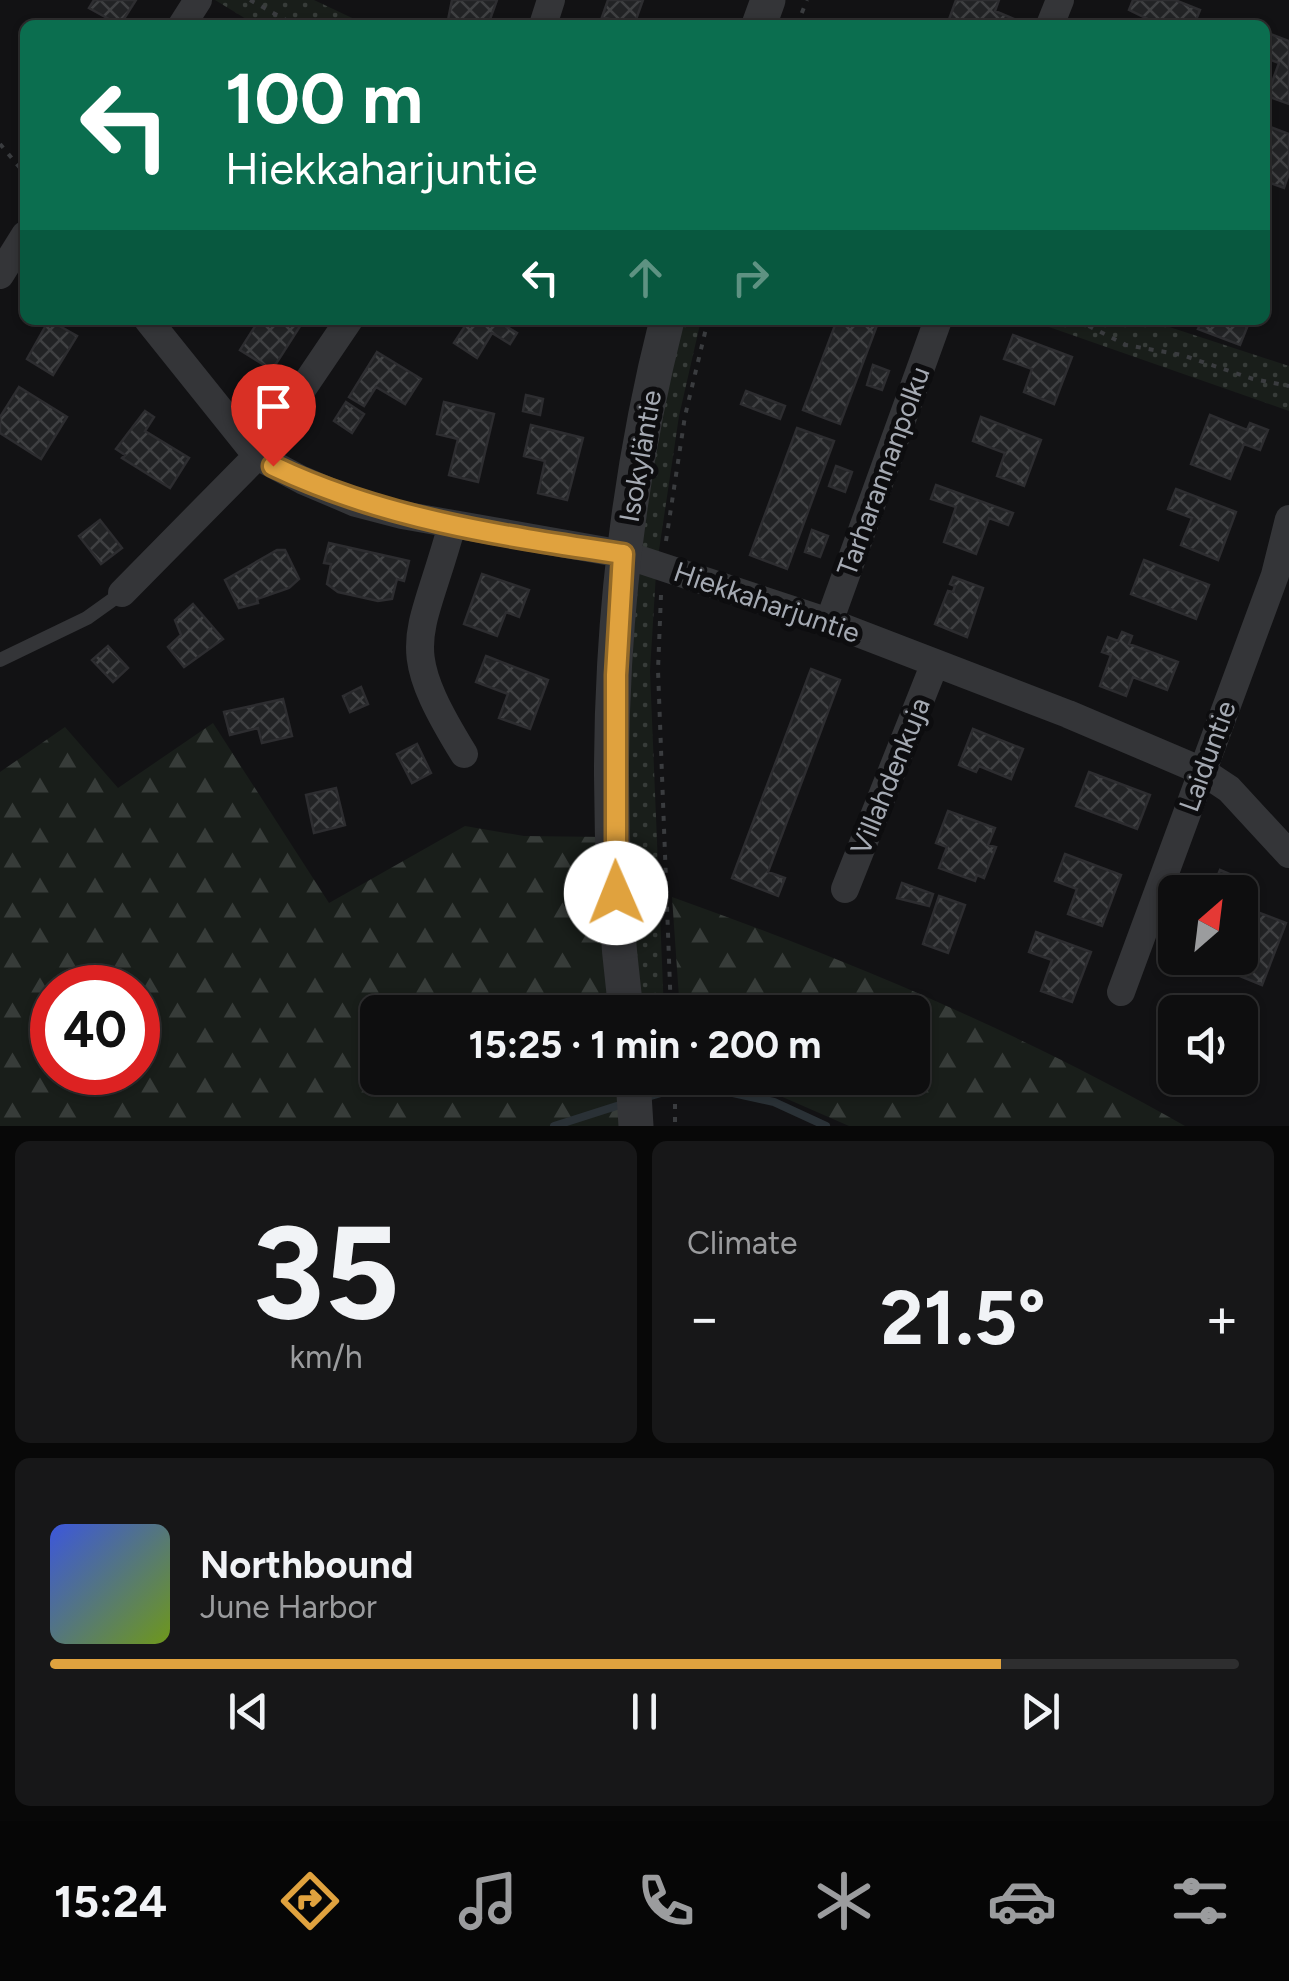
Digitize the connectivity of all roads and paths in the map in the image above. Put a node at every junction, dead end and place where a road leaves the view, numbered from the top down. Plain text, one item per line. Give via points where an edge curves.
1 (250, 0) edge
2 (286, 20) edge
3 (0, 144) edge
4 (20, 168) edge
5 (20, 243) edge
6 (0, 274) edge
7 (152, 325) edge
8 (346, 325) edge
9 (666, 325) edge
10 (707, 325) edge
11 (936, 325) edge
12 (1087, 325) edge
13 (1289, 386) edge
14 (257, 456) junction
15 (1289, 519) edge
16 (452, 525) junction
17 (623, 554) junction
18 (662, 566) junction
19 (122, 593) joint
20 (829, 622) junction
21 (0, 660) edge
22 (934, 663) junction
23 (464, 754) dead end
24 (1202, 771) junction
25 (1289, 854) edge
26 (845, 890) dead end
27 (1121, 992) dead end
28 (625, 995) edge
29 (670, 995) edge
30 (635, 1095) edge
31 (675, 1095) edge
32 (636, 1126) edge
33 (675, 1126) edge

1 - 2 path
3 - 4 path
5 - 6 street
7 - 14 street, Hiekkaharjuntie
8 - 14 street
9 - 17 street, Isokyläntie
10 - 18 path
11 - 20 street, Tarharannanpolku
12 - 13 path via 1126,344
14 - 16 street, Hiekkaharjuntie via 356,503
14 - 19 street
15 - 24 street, Laiduntie
16 - 17 street, Hiekkaharjuntie
16 - 23 street via 417,654 422,680
17 - 18 street, Hiekkaharjuntie
17 - 28 street, Isokyläntie via 614,784
18 - 20 street, Hiekkaharjuntie
18 - 29 path via 658,670
19 - 21 lane via 87,618
20 - 22 street, Hiekkaharjuntie
22 - 24 street, Hiekkaharjuntie
22 - 26 street, Villahdenkuja
24 - 25 street, Hiekkaharjuntie via 1230,789
24 - 27 street, Laiduntie
30 - 32 street
31 - 33 path

